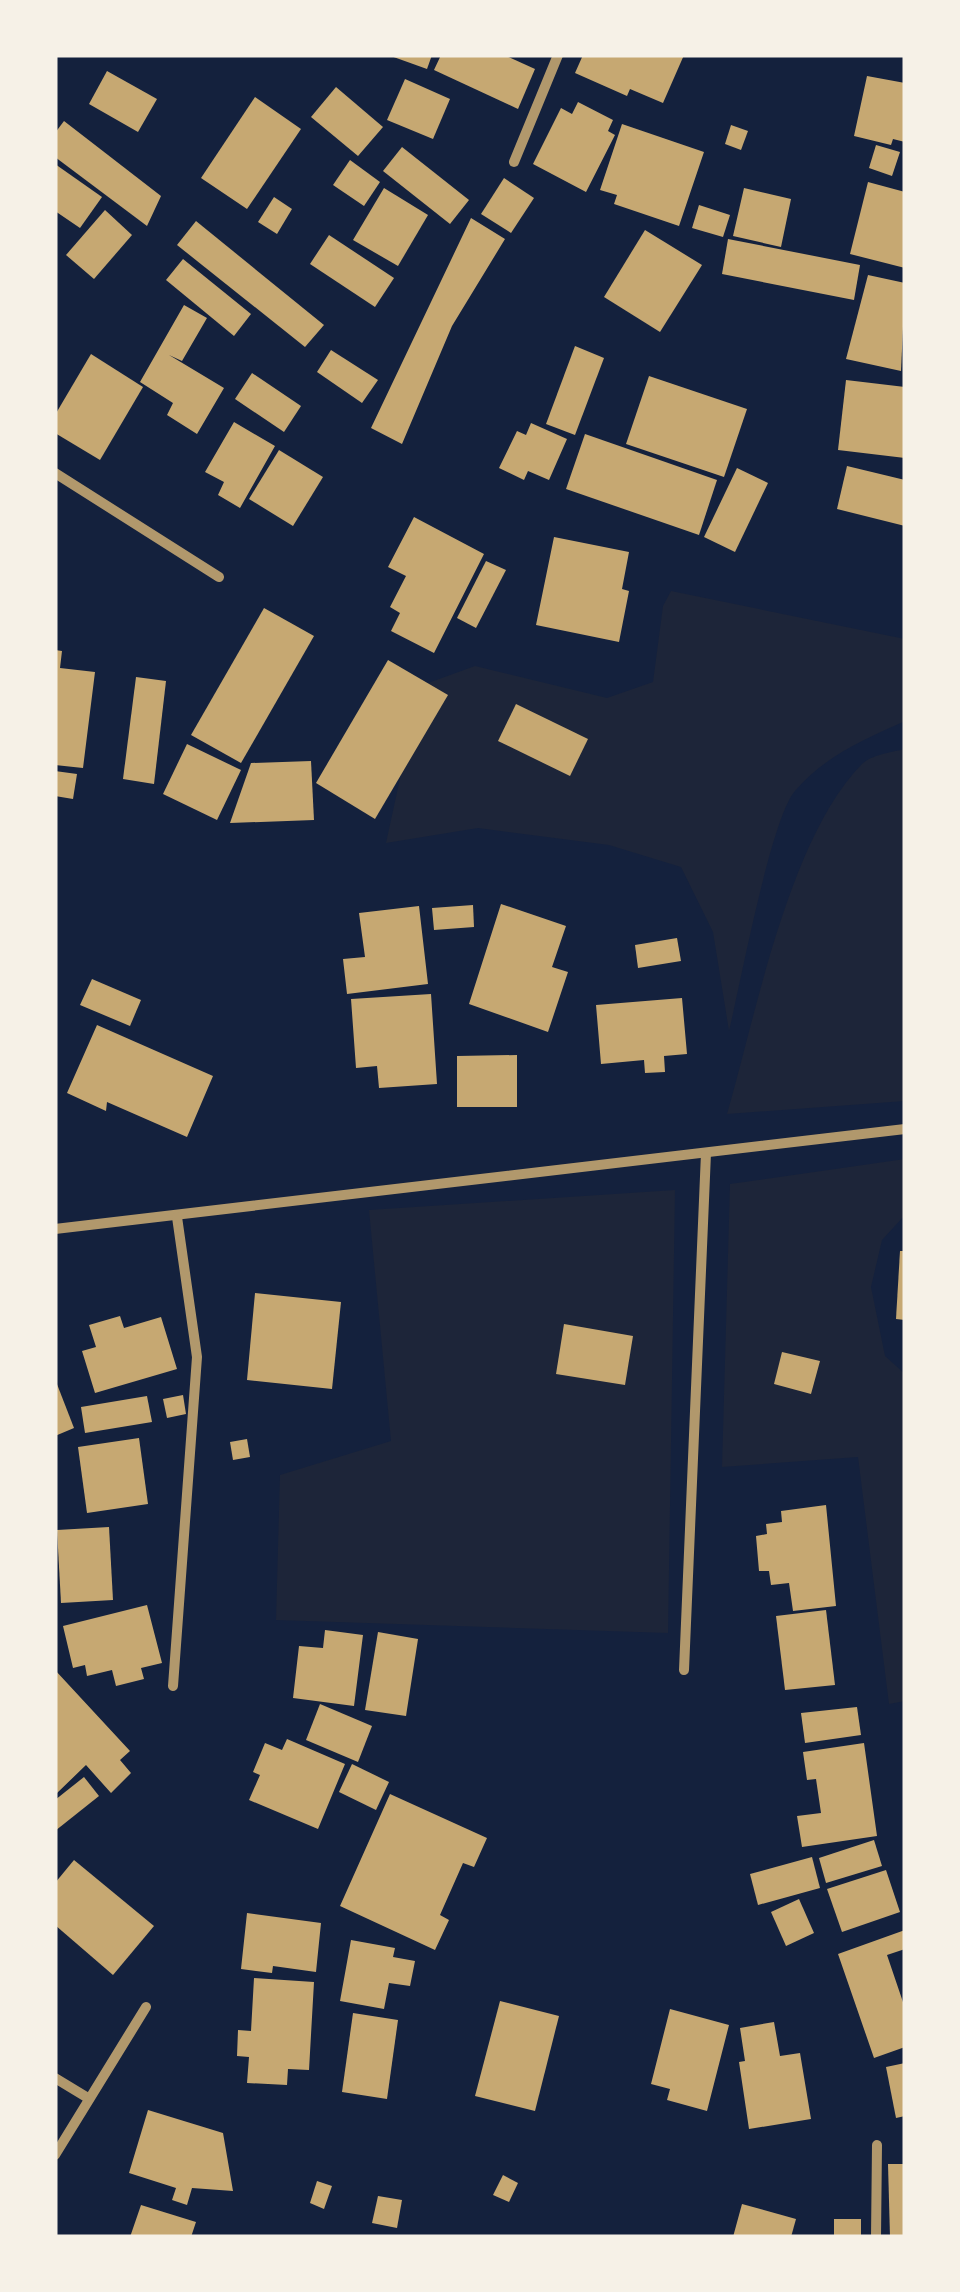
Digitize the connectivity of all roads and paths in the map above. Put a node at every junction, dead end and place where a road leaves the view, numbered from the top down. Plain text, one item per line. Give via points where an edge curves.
1 (558, 55) edge
2 (514, 162) dead end
3 (55, 473) edge
4 (219, 577) dead end
5 (905, 1130) edge
6 (706, 1153) junction
7 (177, 1216) junction
8 (55, 1229) edge
9 (684, 1670) dead end
10 (173, 1686) dead end
11 (146, 2007) dead end
12 (55, 2078) edge
13 (88, 2098) junction
14 (877, 2145) dead end
15 (55, 2156) edge
16 (876, 2237) edge

1 - 2 street
3 - 4 street
5 - 6 street
6 - 7 street
6 - 9 street
7 - 8 street
7 - 10 street via 197,1357
11 - 13 street
12 - 13 street
13 - 15 street
14 - 16 street

